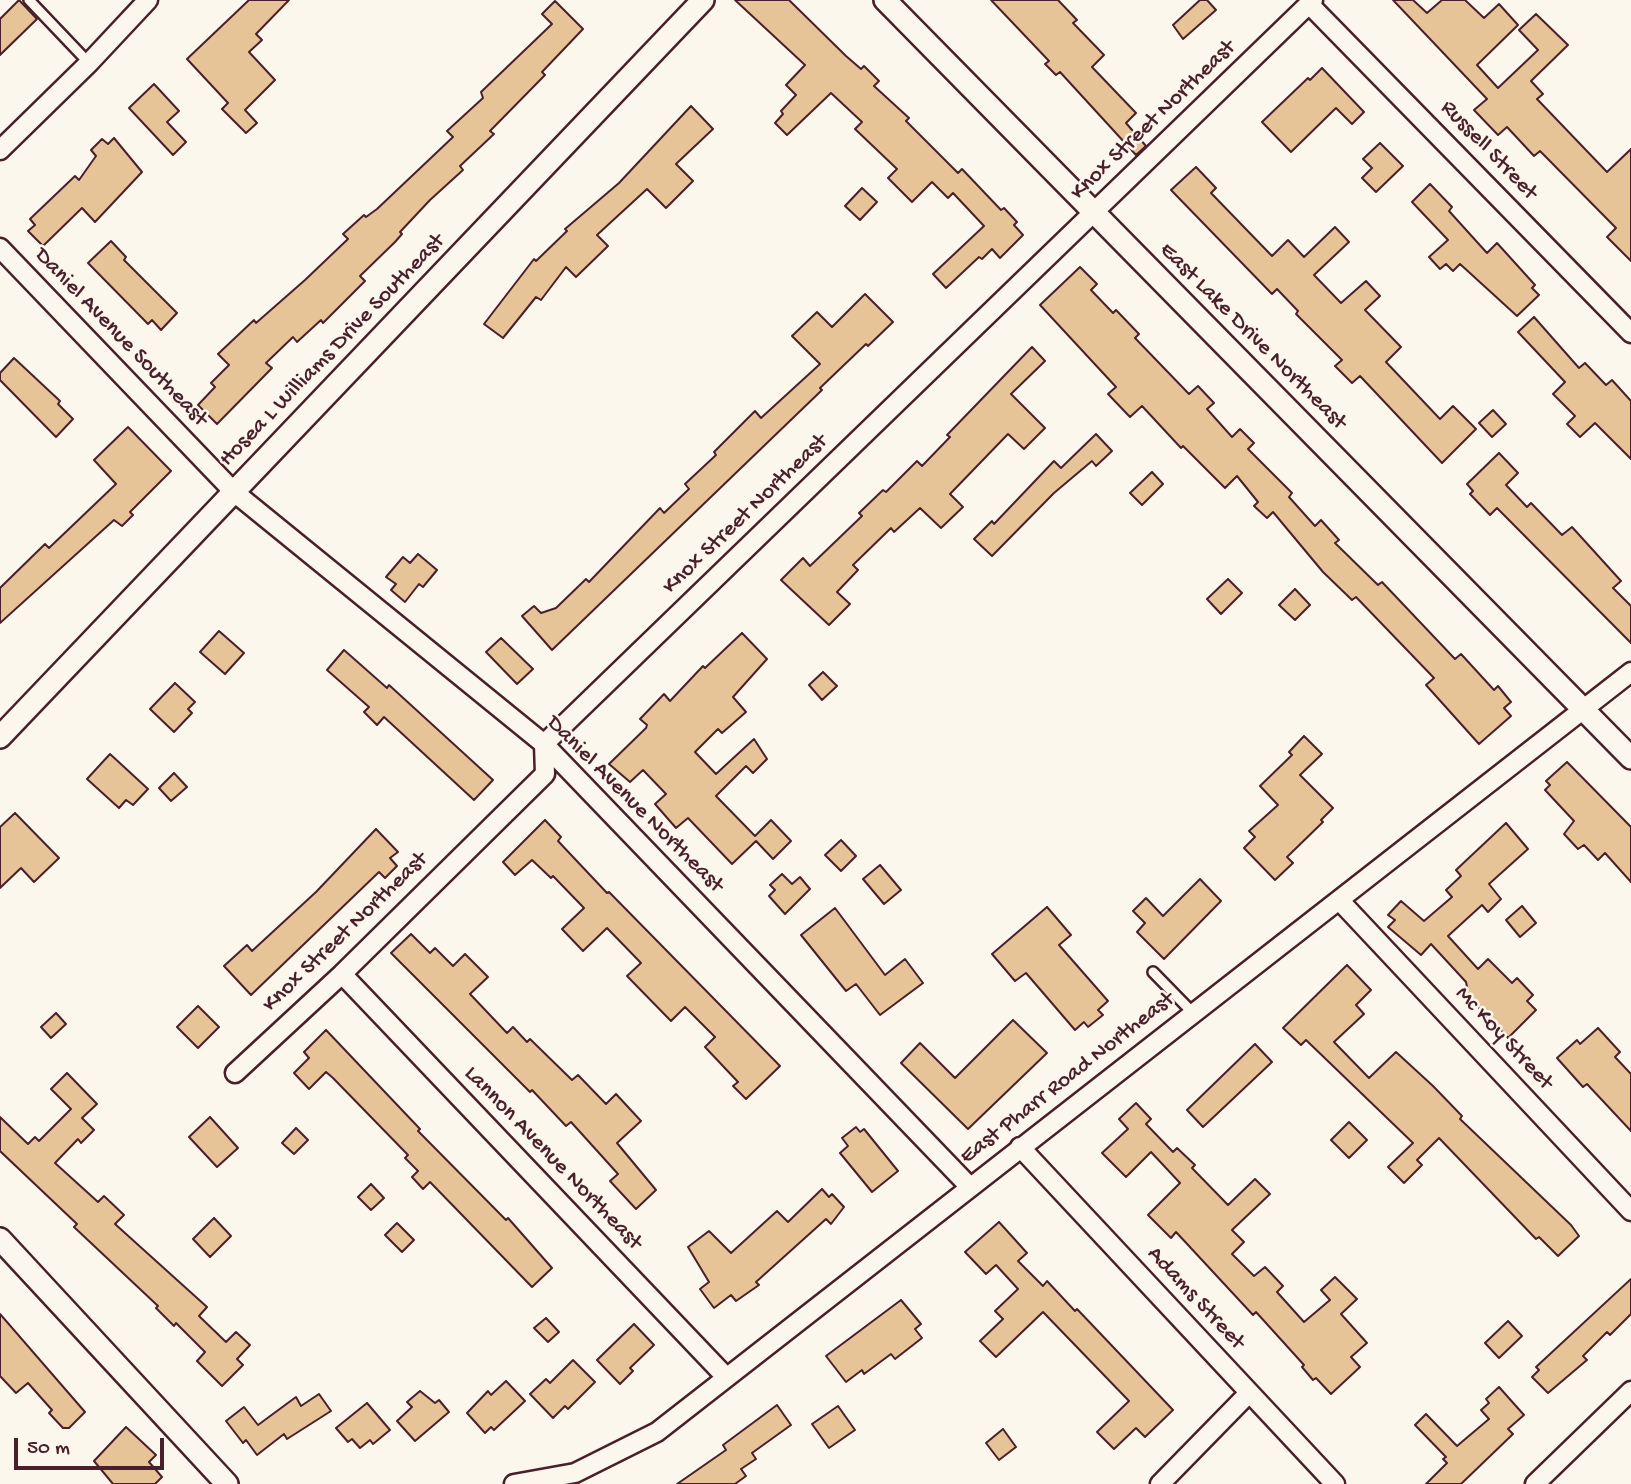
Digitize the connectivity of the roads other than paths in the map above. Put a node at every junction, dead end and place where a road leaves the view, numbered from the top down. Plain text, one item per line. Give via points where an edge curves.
1 (29, 0) edge
2 (148, 0) edge
3 (703, 0) edge
4 (885, 0) edge
5 (1311, 2) edge
6 (89, 64) junction
7 (0, 150) edge
8 (1094, 213) junction
9 (0, 248) edge
10 (1631, 333) edge
11 (234, 492) junction
12 (1631, 672) edge
13 (1583, 709) junction
14 (0, 737) edge
15 (544, 744) junction
16 (1631, 758) edge
17 (1340, 901) junction
18 (1153, 972) dead end
19 (342, 974) junction
20 (1194, 1014) junction
21 (235, 1073) dead end
22 (1020, 1147) junction
23 (969, 1186) junction
24 (1631, 1211) edge
25 (0, 1239) edge
26 (726, 1377) junction
27 (1631, 1391) edge
28 (1248, 1393) junction
29 (227, 1484) edge
30 (514, 1484) edge
31 (1160, 1484) edge
32 (1335, 1484) edge
33 (1535, 1484) edge

1 - 6 lane
2 - 6 street
3 - 11 street, Hosea L Williams Drive Southeast
4 - 8 street, East Lake Drive Northeast
5 - 8 street, Knox Street Northeast
5 - 10 street, Russell Street
6 - 7 street
8 - 13 street, East Lake Drive Northeast
8 - 15 street, Knox Street Northeast
9 - 11 street, Daniel Avenue Southeast
11 - 14 street, Hosea L Williams Drive Southeast
11 - 15 street, Daniel Avenue Northeast
12 - 13 street, East Pharr Road Northeast
13 - 16 street, East Lake Drive Northeast
13 - 17 street, East Pharr Road Northeast
15 - 19 street, Knox Street Northeast via 545,774
15 - 23 street, Daniel Avenue Northeast
17 - 20 street, East Pharr Road Northeast
17 - 24 street, Mc Koy Street
18 - 20 lane
19 - 21 street, Knox Street Northeast
19 - 26 street, Lannon Avenue Northeast
20 - 22 street, East Pharr Road Northeast
22 - 23 street, East Pharr Road Northeast
22 - 28 street, Adams Street
23 - 26 street, East Pharr Road Northeast
25 - 29 street
26 - 30 street, East Pharr Road Northeast via 646,1438 575,1473
27 - 33 street
28 - 31 street
28 - 32 street, Adams Street

